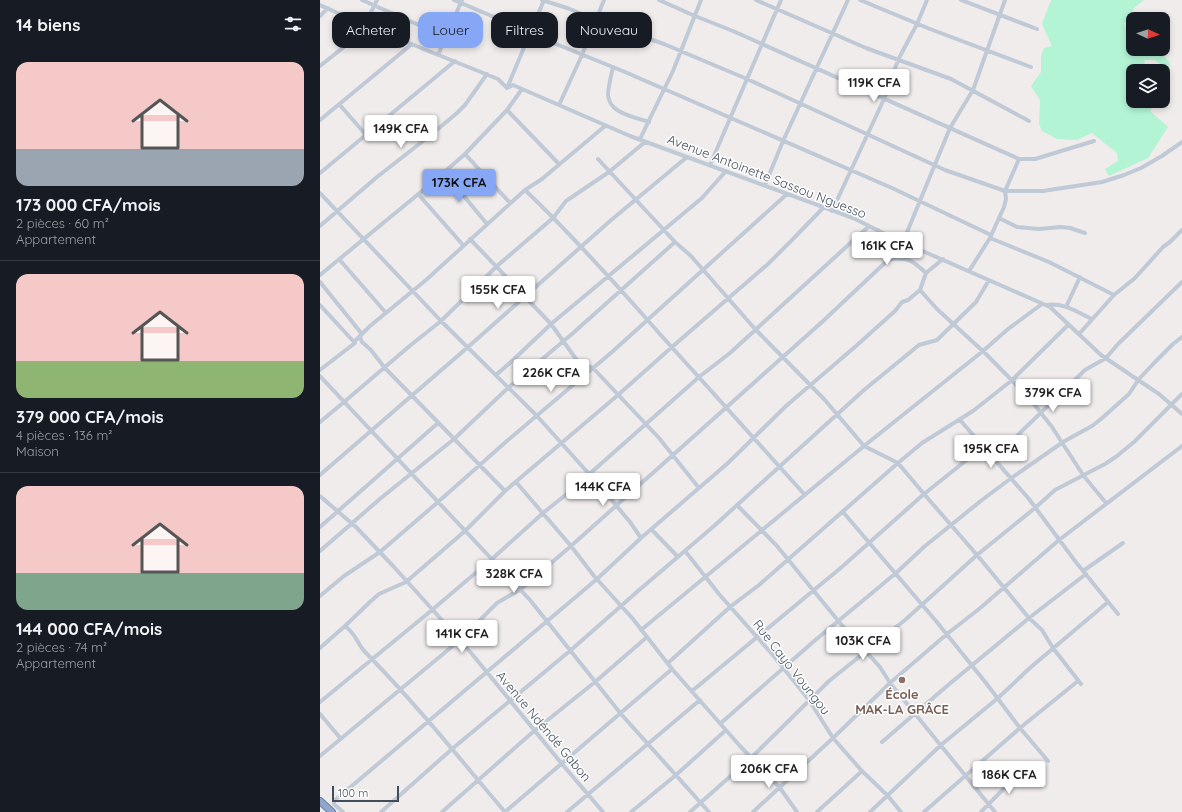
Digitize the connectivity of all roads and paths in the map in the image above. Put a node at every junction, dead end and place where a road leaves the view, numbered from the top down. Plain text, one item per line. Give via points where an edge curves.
1 (362, 0) edge
2 (377, 0) edge
3 (454, 0) edge
4 (543, 0) edge
5 (604, 0) edge
6 (659, 0) edge
7 (701, 0) edge
8 (756, 0) edge
9 (781, 0) edge
10 (848, 0) edge
11 (860, 0) edge
12 (927, 0) edge
13 (961, 0) edge
14 (1005, 0) edge
15 (461, 1) edge
16 (320, 5) edge
17 (374, 6) junction
18 (328, 8) junction
19 (777, 9) junction
20 (337, 12) edge
21 (372, 12) edge
22 (456, 12) edge
23 (538, 12) edge
24 (577, 12) edge
25 (599, 12) edge
26 (999, 14) junction
27 (320, 16) edge
28 (491, 16) edge
29 (695, 16) junction
30 (917, 24) junction
31 (418, 25) edge
32 (1037, 29) dead end
33 (832, 33) junction
34 (652, 41) edge
35 (412, 44) joint
36 (762, 44) junction
37 (558, 45) edge
38 (341, 48) edge
39 (441, 48) edge
40 (523, 48) edge
41 (585, 48) edge
42 (680, 51) junction
43 (987, 51) junction
44 (438, 55) junction
45 (582, 55) junction
46 (898, 60) junction
47 (454, 61) junction
48 (320, 66) edge
49 (613, 67) junction
50 (1031, 68) dead end
51 (816, 69) junction
52 (486, 74) junction
53 (747, 79) junction
54 (507, 88) junction
55 (522, 89) junction
56 (664, 90) junction
57 (973, 90) junction
58 (884, 99) junction
59 (338, 104) junction
60 (800, 104) junction
61 (559, 105) junction
62 (507, 110) junction
63 (730, 118) junction
64 (320, 120) edge
65 (1029, 121) dead end
66 (648, 122) junction
67 (605, 126) junction
68 (950, 128) junction
69 (366, 135) junction
70 (868, 135) junction
71 (640, 140) junction
72 (783, 141) junction
73 (1094, 141) dead end
74 (645, 142) junction
75 (1182, 142) edge
76 (465, 154) junction
77 (687, 157) junction
78 (598, 159) dead end
79 (1019, 159) junction
80 (559, 164) junction
81 (710, 165) junction
82 (934, 165) junction
83 (726, 171) junction
84 (851, 171) junction
85 (444, 172) junction
86 (609, 172) junction
87 (320, 173) edge
88 (765, 185) junction
89 (525, 190) junction
90 (1005, 191) junction
91 (320, 193) edge
92 (418, 194) junction
93 (787, 194) junction
94 (635, 200) junction
95 (920, 202) junction
96 (510, 203) junction
97 (823, 208) junction
98 (337, 211) junction
99 (832, 211) junction
100 (553, 218) junction
101 (999, 218) junction
102 (487, 224) junction
103 (320, 226) edge
104 (869, 226) junction
105 (664, 229) junction
106 (878, 230) junction
107 (1182, 230) edge
108 (1085, 233) dead end
109 (990, 236) junction
110 (364, 239) junction
111 (470, 239) junction
112 (675, 242) junction
113 (903, 242) junction
114 (463, 245) junction
115 (581, 248) junction
116 (339, 259) junction
117 (889, 259) junction
118 (943, 259) junction
119 (497, 266) junction
120 (704, 270) junction
121 (969, 271) junction
122 (926, 273) junction
123 (320, 275) edge
124 (608, 277) junction
125 (1080, 277) junction
126 (989, 280) junction
127 (320, 282) edge
128 (1182, 282) edge
129 (620, 290) junction
130 (920, 290) junction
131 (413, 291) junction
132 (1114, 295) junction
133 (525, 298) junction
134 (728, 298) junction
135 (1044, 304) junction
136 (320, 305) edge
137 (1066, 307) junction
138 (324, 310) junction
139 (386, 313) junction
140 (320, 314) edge
141 (1092, 319) junction
142 (441, 320) junction
143 (648, 320) junction
144 (551, 324) junction
145 (954, 325) junction
146 (1068, 325) junction
147 (755, 329) junction
148 (1079, 334) junction
149 (361, 335) junction
150 (1182, 337) edge
151 (564, 341) junction
152 (355, 343) junction
153 (672, 346) junction
154 (468, 347) junction
155 (983, 351) junction
156 (782, 357) junction
157 (1106, 358) junction
158 (384, 367) junction
159 (592, 368) junction
160 (320, 370) edge
161 (496, 375) junction
162 (320, 376) edge
163 (699, 377) junction
164 (1139, 379) junction
165 (1011, 380) junction
166 (809, 386) junction
167 (509, 387) junction
168 (1182, 394) edge
169 (618, 395) junction
170 (412, 396) junction
171 (344, 402) junction
172 (1172, 404) junction
173 (726, 407) junction
174 (1042, 412) junction
175 (836, 414) junction
176 (1182, 414) edge
177 (537, 416) junction
178 (960, 420) junction
179 (320, 422) edge
180 (438, 423) junction
181 (646, 425) junction
182 (371, 431) junction
183 (753, 437) junction
184 (454, 439) junction
185 (1063, 442) junction
186 (562, 443) junction
187 (864, 446) junction
188 (1182, 446) edge
189 (983, 447) junction
190 (673, 456) junction
191 (993, 459) junction
192 (398, 460) junction
193 (898, 463) junction
194 (480, 465) junction
195 (780, 467) junction
196 (410, 473) junction
197 (590, 474) junction
198 (320, 475) edge
199 (1083, 475) junction
200 (1010, 479) junction
201 (516, 482) junction
202 (699, 488) junction
203 (505, 491) junction
204 (924, 494) junction
205 (805, 495) junction
206 (320, 496) edge
207 (438, 502) junction
208 (1106, 504) junction
209 (737, 505) junction
210 (616, 506) junction
211 (1035, 508) junction
212 (338, 511) junction
213 (843, 512) junction
214 (543, 513) junction
215 (351, 524) junction
216 (951, 526) junction
217 (320, 527) edge
218 (651, 529) junction
219 (465, 531) junction
220 (762, 531) junction
221 (641, 538) junction
222 (1059, 540) junction
223 (870, 542) junction
224 (1123, 543) dead end
225 (572, 546) junction
226 (320, 551) edge
227 (685, 551) junction
228 (380, 552) junction
229 (977, 555) junction
230 (678, 557) junction
231 (492, 559) junction
232 (788, 559) junction
233 (896, 573) junction
234 (1085, 573) junction
235 (706, 577) junction
236 (597, 579) junction
237 (406, 582) junction
238 (1003, 588) junction
239 (521, 589) junction
240 (814, 591) junction
241 (320, 596) edge
242 (1108, 602) junction
243 (922, 604) junction
244 (621, 606) junction
245 (730, 607) junction
246 (432, 610) junction
247 (1118, 614) dead end
248 (1029, 618) junction
249 (548, 620) junction
250 (838, 621) junction
251 (345, 626) junction
252 (641, 630) junction
253 (947, 634) junction
254 (647, 637) junction
255 (757, 638) junction
256 (460, 640) junction
257 (320, 648) edge
258 (1053, 648) junction
259 (571, 650) junction
260 (866, 652) junction
261 (372, 659) junction
262 (668, 663) junction
263 (972, 666) junction
264 (672, 669) junction
265 (783, 669) junction
266 (486, 672) junction
267 (595, 682) junction
268 (890, 683) junction
269 (400, 688) junction
270 (692, 691) junction
271 (998, 698) junction
272 (700, 700) junction
273 (809, 700) junction
274 (511, 701) junction
275 (320, 702) edge
276 (914, 713) junction
277 (320, 714) edge
278 (621, 714) junction
279 (428, 721) junction
280 (721, 723) junction
281 (1020, 728) junction
282 (726, 730) junction
283 (534, 732) junction
284 (833, 738) junction
285 (341, 739) junction
286 (882, 742) dead end
287 (649, 744) junction
288 (941, 745) junction
289 (452, 749) junction
290 (320, 756) edge
291 (751, 758) junction
292 (1048, 761) dead end
293 (562, 764) junction
294 (1026, 766) dead end
295 (862, 771) junction
296 (676, 775) junction
297 (965, 775) junction
298 (479, 781) junction
299 (780, 788) junction
300 (588, 795) junction
301 (888, 796) junction
302 (320, 801) edge
303 (701, 803) junction
304 (989, 804) junction
305 (332, 812) edge
306 (343, 812) edge
307 (381, 812) edge
308 (442, 812) edge
309 (505, 812) edge
310 (567, 812) edge
311 (603, 812) edge
312 (631, 812) edge
313 (690, 812) edge
314 (709, 812) edge
315 (753, 812) edge
316 (798, 812) edge
317 (817, 812) edge
318 (870, 812) edge
319 (901, 812) edge
320 (924, 812) edge
321 (981, 812) edge
322 (995, 812) edge

1 - 17 street
2 - 17 street
3 - 15 street
4 - 23 street
4 - 24 street
5 - 25 street
6 - 29 street
7 - 29 street
8 - 19 street
9 - 19 street
10 - 33 street
11 - 30 street
12 - 30 street
13 - 26 street
14 - 26 street
15 - 22 street
15 - 28 street
16 - 18 street
17 - 21 street
17 - 31 street
18 - 20 street
18 - 27 street
19 - 33 street
19 - 36 street
26 - 32 street
26 - 43 street
29 - 36 street
29 - 42 street
30 - 43 street
30 - 46 street
33 - 46 street
33 - 51 street
34 - 42 street
35 - 44 street
35 - 59 street
36 - 51 street
36 - 53 street
37 - 45 street
38 - 48 street
39 - 44 street
40 - 54 street
41 - 45 street
42 - 53 street
42 - 56 street
43 - 50 street
43 - 57 street
44 - 47 street
45 - 49 street
45 - 61 street
46 - 57 street via 951,79
46 - 58 street
47 - 52 street
47 - 69 street
49 - 56 street
49 - 66 street via 608,98 618,112
51 - 58 street
51 - 60 street
52 - 54 street via 498,79
52 - 98 street via 457,113
53 - 60 street
53 - 63 street
54 - 55 street, Avenue Antoinette Sassou Nguesso via 513,85
55 - 61 street, Avenue Antoinette Sassou Nguesso
55 - 62 street
56 - 63 street
56 - 66 street
57 - 65 street
57 - 68 street
58 - 68 street
58 - 70 street
59 - 64 street
59 - 69 street
60 - 70 street
60 - 72 street
61 - 67 street, Avenue Antoinette Sassou Nguesso
62 - 76 street
62 - 80 street
63 - 72 street
63 - 81 street
66 - 71 street
67 - 71 street, Avenue Antoinette Sassou Nguesso
67 - 80 street
68 - 79 street
68 - 82 street
69 - 87 street
70 - 82 street
70 - 84 street
71 - 74 street, Avenue Antoinette Sassou Nguesso
72 - 84 street
72 - 88 street
73 - 79 street via 1035,159
74 - 77 street, Avenue Antoinette Sassou Nguesso
74 - 86 street
75 - 90 street via 1141,168 1102,182 1043,191
76 - 85 street
76 - 96 street
77 - 81 street, Avenue Antoinette Sassou Nguesso
77 - 94 street
78 - 86 street
79 - 90 street
80 - 89 street
81 - 83 street, Avenue Antoinette Sassou Nguesso
82 - 90 street
82 - 95 street
83 - 88 street, Avenue Antoinette Sassou Nguesso
83 - 105 street via 702,198
84 - 95 street
84 - 99 street
85 - 92 street
85 - 102 street
86 - 94 street
86 - 100 street via 566,201
88 - 93 street, Avenue Antoinette Sassou Nguesso
89 - 96 street
89 - 100 street
90 - 101 street via 1006,199
91 - 98 street
92 - 110 street
92 - 114 street
93 - 97 street, Avenue Antoinette Sassou Nguesso
93 - 120 street
94 - 105 street
94 - 115 street
95 - 109 street
95 - 113 street
96 - 102 street
97 - 99 street, Avenue Antoinette Sassou Nguesso
97 - 134 street via 773,259
98 - 103 street
98 - 110 street
99 - 104 street, Avenue Antoinette Sassou Nguesso
100 - 115 street
100 - 119 street
101 - 108 street via 1017,227 1061,227
101 - 109 street
102 - 111 street
104 - 106 street, Avenue Antoinette Sassou Nguesso
104 - 147 street
105 - 112 street
105 - 124 street
106 - 113 street, Avenue Antoinette Sassou Nguesso
106 - 117 street
107 - 132 street via 1135,278
109 - 121 street
109 - 125 street
110 - 116 street
110 - 131 street
111 - 114 street
111 - 119 street
112 - 120 street
112 - 129 street
113 - 118 street, Avenue Antoinette Sassou Nguesso
114 - 131 street
115 - 124 street
115 - 133 street
116 - 123 street
116 - 139 street
117 - 122 street via 907,258
117 - 156 street
118 - 121 street, Avenue Antoinette Sassou Nguesso
118 - 122 street
119 - 133 street
119 - 142 street
120 - 134 street
120 - 143 street
121 - 126 street, Avenue Antoinette Sassou Nguesso
122 - 130 street
124 - 129 street
124 - 144 street
125 - 132 street
125 - 137 street
126 - 135 street, Avenue Antoinette Sassou Nguesso
126 - 145 street via 980,297
127 - 149 street
128 - 157 street
129 - 143 street
129 - 151 street
130 - 145 street
130 - 166 street via 902,302 862,341
131 - 139 street
131 - 142 street
132 - 141 street
133 - 144 street
133 - 154 street
134 - 147 street
134 - 153 street
135 - 137 street
135 - 146 street, Avenue Antoinette Sassou Nguesso via 1054,310
135 - 155 street via 1008,329
136 - 138 street
137 - 141 street
138 - 140 street
138 - 152 street
139 - 149 street
141 - 148 street
142 - 154 street
142 - 158 street
143 - 153 street
143 - 159 street
144 - 151 street
144 - 161 street
145 - 155 street
145 - 175 street via 937,340 920,345
146 - 148 street, Avenue Antoinette Sassou Nguesso
146 - 165 street
147 - 156 street
147 - 163 street
148 - 157 street, Avenue Antoinette Sassou Nguesso
149 - 152 street
149 - 158 street via 362,342
150 - 164 street
151 - 159 street via 580,363
151 - 167 street
152 - 160 street
153 - 163 street
153 - 169 street
154 - 161 street
154 - 170 street
155 - 165 street
155 - 187 street
156 - 166 street
156 - 173 street
157 - 164 street, Avenue Antoinette Sassou Nguesso
157 - 174 street via 1085,370
158 - 170 street
158 - 171 street
159 - 169 street
159 - 177 street
161 - 167 street
162 - 171 street
163 - 173 street
163 - 181 street
164 - 172 street, Avenue Antoinette Sassou Nguesso
164 - 185 street via 1129,394 1101,419
165 - 174 street
165 - 178 street
166 - 175 street
166 - 183 street
167 - 177 street
167 - 184 street
168 - 172 street
169 - 181 street
169 - 186 street
170 - 180 street
170 - 182 street
171 - 179 street
171 - 182 street
172 - 176 street, Avenue Antoinette Sassou Nguesso
172 - 199 street via 1117,456
173 - 183 street
173 - 190 street
174 - 185 street
174 - 191 street
175 - 187 street
175 - 195 street
177 - 186 street
177 - 194 street
178 - 189 street
178 - 193 street
180 - 184 street
180 - 192 street
181 - 190 street
181 - 197 street
182 - 192 street
182 - 198 street
183 - 195 street
183 - 202 street
184 - 194 street
184 - 196 street
185 - 199 street
185 - 200 street
186 - 197 street
186 - 201 street
187 - 193 street
187 - 205 street
188 - 208 street
189 - 191 street
189 - 204 street
190 - 202 street
190 - 210 street
191 - 200 street
192 - 196 street
192 - 212 street
193 - 204 street
193 - 213 street
194 - 203 street
194 - 207 street
195 - 205 street
195 - 209 street
196 - 207 street
196 - 215 street
197 - 210 street
197 - 214 street
199 - 208 street
199 - 211 street via 1055,490
200 - 211 street
200 - 216 street
201 - 203 street
201 - 214 street
202 - 218 street
203 - 219 street
204 - 216 street
204 - 223 street
205 - 220 street
206 - 212 street, Avenue Ndéndé Gabon
207 - 219 street
207 - 228 street
208 - 222 street
209 - 220 street
209 - 227 street
210 - 221 street
210 - 225 street
211 - 222 street
211 - 229 street
212 - 215 street, Avenue Ndéndé Gabon
212 - 217 street
213 - 223 street
213 - 232 street
214 - 225 street
214 - 231 street
215 - 226 street
215 - 228 street, Avenue Ndéndé Gabon
216 - 229 street
216 - 233 street
218 - 221 street
218 - 230 street
219 - 231 street
219 - 237 street
220 - 232 street
220 - 235 street
221 - 236 street
222 - 234 street
222 - 238 street
223 - 233 street
223 - 240 street
224 - 234 street
225 - 236 street
225 - 239 street
227 - 230 street
227 - 235 street, Rue Cayo Voungou
228 - 237 street, Avenue Ndéndé Gabon
228 - 241 street
229 - 238 street
229 - 243 street
230 - 244 street
231 - 239 street
231 - 246 street
232 - 240 street
232 - 245 street
233 - 243 street
233 - 250 street
234 - 242 street
234 - 248 street
235 - 245 street, Rue Cayo Voungou
235 - 252 street
236 - 244 street
236 - 249 street
237 - 246 street, Avenue Ndéndé Gabon
237 - 251 street via 379,594
238 - 248 street
238 - 253 street
239 - 249 street
239 - 256 street via 497,603
240 - 250 street
240 - 255 street
242 - 247 street
242 - 258 street
243 - 253 street
243 - 260 street
244 - 252 street
244 - 259 street
245 - 255 street, Rue Cayo Voungou
245 - 262 street
246 - 256 street, Avenue Ndéndé Gabon
246 - 261 street
248 - 258 street via 1042,630
248 - 263 street
249 - 259 street
249 - 266 street
250 - 260 street
250 - 265 street
251 - 257 street
251 - 261 street via 353,632 363,650
252 - 254 street
253 - 263 street
253 - 268 street
254 - 262 street
254 - 267 street
255 - 265 street, Rue Cayo Voungou
255 - 270 street
256 - 266 street, Avenue Ndéndé Gabon
256 - 269 street
258 - 271 street
258 - 281 street via 1079,683
259 - 267 street
259 - 274 street
260 - 268 street
260 - 273 street
261 - 269 street
261 - 275 street
262 - 264 street
263 - 271 street
263 - 276 street
264 - 270 street
264 - 278 street
265 - 273 street, Rue Cayo Voungou
265 - 280 street
266 - 274 street, Avenue Ndéndé Gabon
266 - 279 street
267 - 278 street
267 - 283 street
268 - 276 street
268 - 284 street
269 - 279 street
269 - 285 street
270 - 272 street
271 - 281 street
271 - 288 street
272 - 280 street
272 - 287 street
273 - 284 street, Rue Cayo Voungou
273 - 291 street
274 - 283 street, Avenue Ndéndé Gabon
274 - 289 street
276 - 286 street
276 - 288 street
277 - 285 street
278 - 287 street
278 - 293 street
279 - 289 street
279 - 306 street via 334,801
280 - 282 street
281 - 292 street
281 - 297 street
282 - 291 street
282 - 296 street
283 - 293 street, Avenue Ndéndé Gabon
283 - 298 street
284 - 295 street, Rue Cayo Voungou
284 - 299 street
285 - 290 street
287 - 296 street
287 - 300 street
288 - 297 street
288 - 301 street
289 - 298 street
289 - 307 street
291 - 299 street
291 - 303 street
293 - 300 street, Avenue Ndéndé Gabon
293 - 309 street
294 - 304 street
295 - 301 street, Rue Cayo Voungou
295 - 317 street
296 - 303 street
296 - 312 street
297 - 304 street
297 - 320 street
298 - 308 street
298 - 309 street
299 - 315 street
299 - 316 street
300 - 310 street
300 - 311 street, Avenue Ndéndé Gabon
301 - 318 street
301 - 319 street, Rue Cayo Voungou
302 - 305 highway
303 - 313 street
303 - 314 street
304 - 321 street
304 - 322 street

